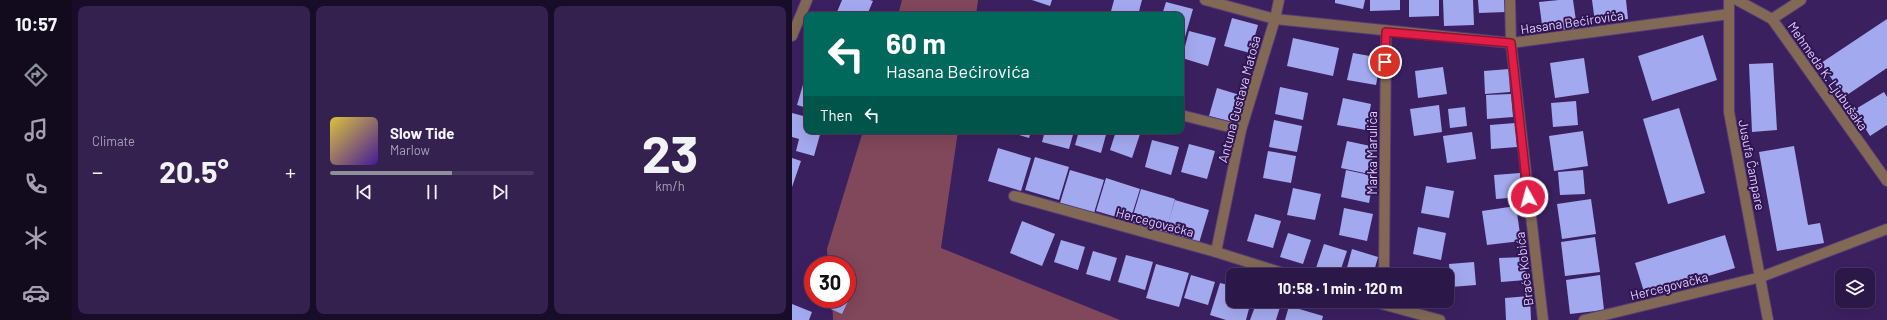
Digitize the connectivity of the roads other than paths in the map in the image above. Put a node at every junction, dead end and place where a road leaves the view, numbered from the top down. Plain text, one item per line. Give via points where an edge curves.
1 (807, 0) edge
2 (1205, 0) edge
3 (1279, 0) edge
4 (1510, 0) edge
5 (1729, 0) edge
6 (1736, 0) edge
7 (1801, 0) edge
8 (1729, 14) junction
9 (1275, 19) junction
10 (1772, 19) junction
11 (1386, 32) junction
12 (792, 36) edge
13 (1511, 43) junction
14 (1184, 116) edge
15 (1241, 130) junction
16 (1887, 181) edge
17 (1014, 196) dead end
18 (1887, 230) edge
19 (1216, 252) junction
20 (1267, 268) edge
21 (1384, 268) edge
22 (1761, 277) junction
23 (1400, 308) edge
24 (1440, 320) edge
25 (1543, 320) edge
26 (1584, 320) edge
27 (1768, 320) edge

1 - 12 street
2 - 9 street, Hasana Bećirovića
3 - 9 street, Antuna Gustava Matoša
4 - 13 street, Braće Kobića
5 - 8 street, Jusufa Čampare
6 - 10 street, Mehmeda K. Ljubušaka
7 - 10 street
8 - 13 street, Hasana Bećirovića
8 - 22 street, Jusufa Čampare via 1729,112
9 - 11 street, Hasana Bećirovića
9 - 15 street, Antuna Gustava Matoša
10 - 16 street, Mehmeda K. Ljubušaka
11 - 13 street, Hasana Bećirovića
11 - 21 street, Marka Marulića
13 - 25 street, Braće Kobića
14 - 15 street
15 - 19 street, Antuna Gustava Matoša
17 - 19 street, Hercegovačka
18 - 22 street, Hercegovačka
19 - 20 street, Hercegovačka
22 - 26 street, Hercegovačka
22 - 27 street, Jusufa Čampare
23 - 24 street

